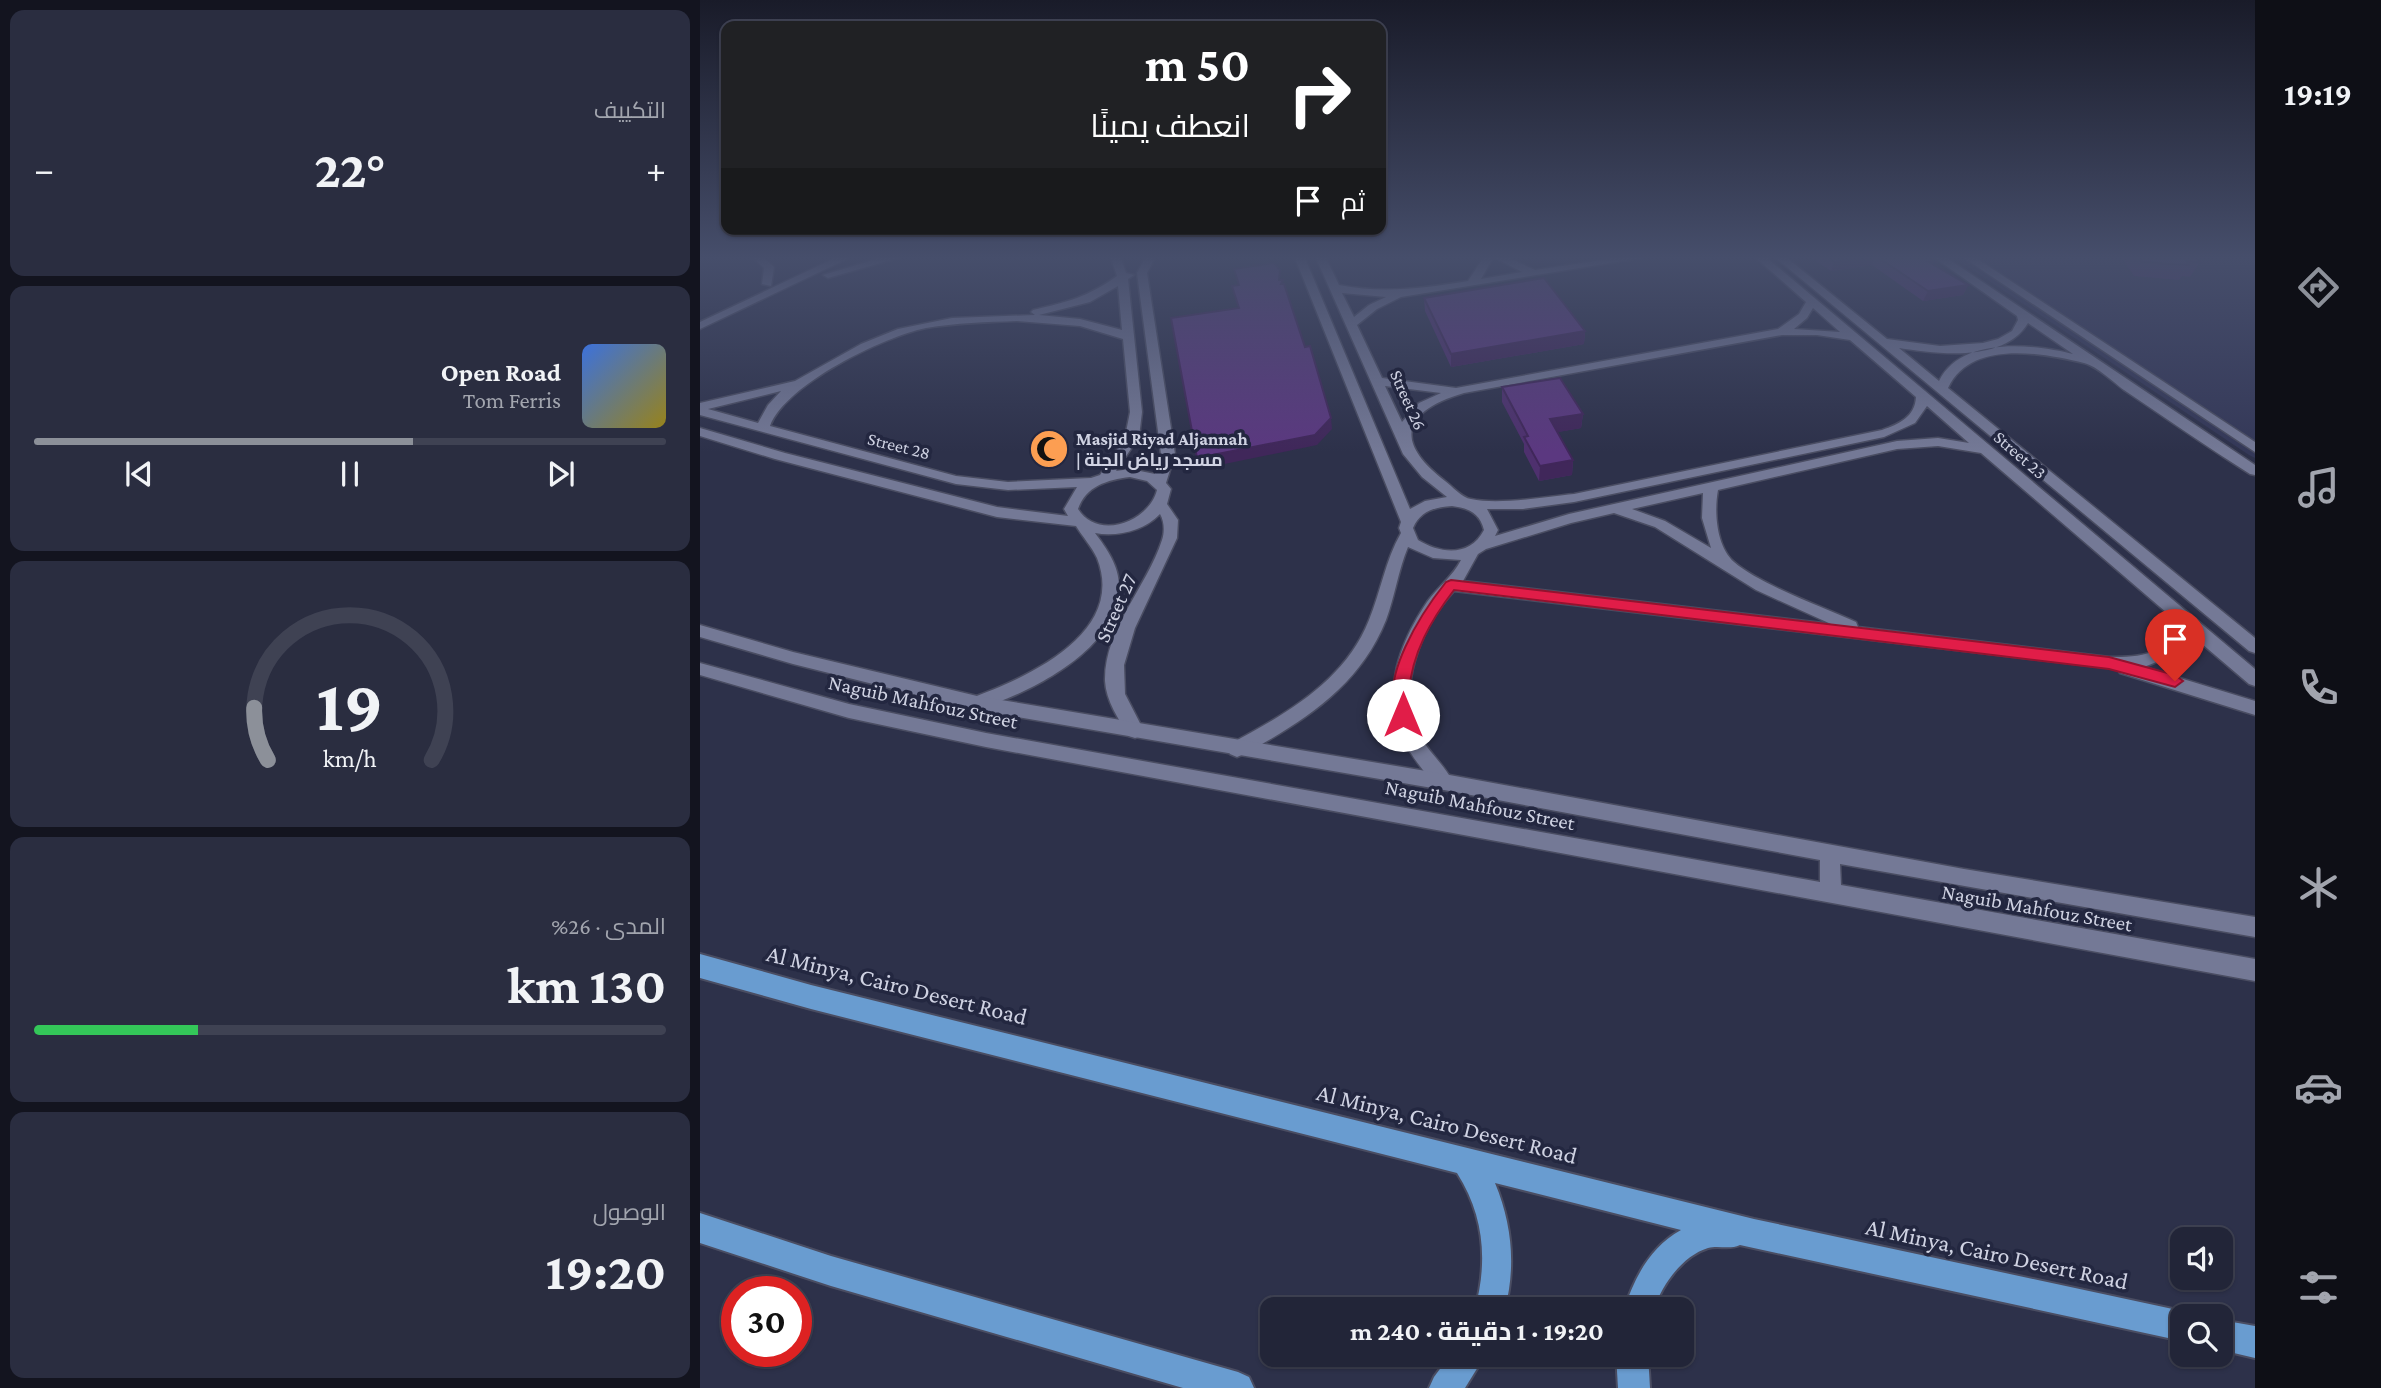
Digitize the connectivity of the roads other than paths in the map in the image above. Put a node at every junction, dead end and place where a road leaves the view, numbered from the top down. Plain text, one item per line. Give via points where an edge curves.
1 (937, 323) edge
2 (1088, 323) edge
3 (1127, 323) edge
4 (1150, 323) edge
5 (1327, 323) edge
6 (1355, 323) edge
7 (1794, 323) edge
8 (1837, 323) edge
9 (1859, 323) edge
10 (2023, 323) edge
11 (2035, 323) edge
12 (2066, 323) edge
13 (1352, 325) joint
14 (1783, 332) junction
15 (1128, 337) junction
16 (1854, 337) junction
17 (1882, 342) junction
18 (1984, 350) junction
19 (1365, 356) junction
20 (1342, 360) junction
21 (2098, 367) junction
22 (803, 380) junction
23 (1376, 381) junction
24 (1462, 390) junction
25 (1941, 390) junction
26 (1922, 395) junction
27 (1163, 407) junction
28 (700, 409) edge
29 (1136, 412) junction
30 (762, 429) junction
31 (700, 432) edge
32 (1872, 436) junction
33 (1403, 439) junction
34 (1885, 447) junction
35 (2255, 448) edge
36 (1984, 449) junction
37 (867, 458) junction
38 (2255, 471) edge
39 (846, 473) junction
40 (1099, 479) junction
41 (1159, 483) junction
42 (1711, 488) junction
43 (1603, 492) junction
44 (1466, 503) junction
45 (1161, 505) junction
46 (1615, 509) junction
47 (1080, 523) junction
48 (1408, 528) junction
49 (1478, 548) junction
50 (1726, 563) junction
51 (1451, 585) junction
52 (2182, 618) junction
53 (700, 631) edge
54 (1898, 638) junction
55 (2255, 647) edge
56 (2109, 663) junction
57 (700, 669) edge
58 (2255, 679) edge
59 (977, 703) junction
60 (2255, 708) edge
61 (1135, 731) junction
62 (1237, 749) junction
63 (1444, 782) junction
64 (1830, 854) junction
65 (1831, 894) junction
66 (2255, 927) edge
67 (700, 966) edge
68 (2255, 970) edge
69 (1465, 1160) junction
70 (700, 1228) edge
71 (1754, 1234) junction
72 (1494, 1297) edge
73 (1642, 1297) edge
74 (2170, 1323) edge
75 (2233, 1337) edge
76 (2255, 1342) edge
77 (1461, 1367) edge
78 (1633, 1367) edge
79 (1238, 1388) edge
80 (1445, 1388) edge
81 (1634, 1388) edge

1 - 22 street via 870,344
2 - 15 street
3 - 15 street
4 - 27 street
5 - 20 street
6 - 13 street
7 - 14 street
8 - 16 street, Street 23
9 - 17 street, Street 23
10 - 18 street via 2014,336
11 - 21 street
12 - 35 street
13 - 19 street, Street 26
14 - 16 street
14 - 24 street
15 - 29 street
16 - 26 street, Street 23
17 - 18 street
17 - 25 street, Street 23
18 - 21 street via 2043,351
18 - 25 street via 1952,370
19 - 20 street
19 - 23 street, Street 26
20 - 48 street
21 - 38 street
22 - 28 street
22 - 30 street via 775,404
23 - 24 street
23 - 33 street, Street 26
24 - 33 street via 1420,407 1407,422
25 - 55 street, Street 23
26 - 32 street via 1921,409 1912,421
26 - 36 street, Street 23
27 - 29 street
27 - 41 street via 1168,454
28 - 30 street, Street 28
29 - 40 street via 1125,450
30 - 37 street, Street 28
31 - 39 street, Street 28
32 - 34 street
32 - 43 street
33 - 44 street, Street 26 via 1427,474
34 - 36 street via 1931,442
34 - 42 street
36 - 52 street, Street 23
37 - 39 street
37 - 40 street, Street 28 via 981,484 1036,486
39 - 47 street, Street 28 via 997,512
40 - 41 street, Street 28 via 1142,474
40 - 47 street via 1073,502 1071,509
41 - 45 street, Street 27 via 1164,489
42 - 46 street
42 - 50 street via 1710,531
43 - 44 street via 1523,504
43 - 46 street
44 - 48 street via 1430,504 1413,514
44 - 49 street via 1486,514 1490,522 1491,530
45 - 47 street, Street 28 via 1144,520 1125,527 1105,530
45 - 61 street, Street 27 via 1171,520 1170,538 1120,646 1114,670 1116,694
46 - 49 street via 1539,526
46 - 50 street via 1660,524
47 - 59 street, Street 27 via 1101,550 1110,572 1108,602 1101,618 1084,643 1061,664 1023,687
48 - 49 street via 1421,550 1433,554 1460,555
48 - 62 street via 1391,567 1378,618 1358,659 1297,716
49 - 51 street
50 - 54 street via 1804,607
51 - 54 street
51 - 63 street via 1418,633 1401,692 1411,737
52 - 56 street via 2180,636 2168,651 2143,662
52 - 58 street, Street 23
53 - 59 street, Naguib Mahfouz Street
54 - 56 street
56 - 60 street
57 - 65 street, Naguib Mahfouz Street via 849,711 986,740
59 - 61 street, Naguib Mahfouz Street
61 - 62 street, Naguib Mahfouz Street
62 - 63 street, Naguib Mahfouz Street
63 - 64 street, Naguib Mahfouz Street
64 - 65 street
64 - 66 street, Naguib Mahfouz Street
65 - 68 street, Naguib Mahfouz Street
67 - 69 highway, Al Minya, Cairo Desert Road
69 - 71 highway, Al Minya, Cairo Desert Road
69 - 72 highway via 1487,1198 1497,1244
70 - 79 highway via 831,1271
71 - 73 highway via 1711,1233 1672,1252
71 - 74 highway, Al Minya, Cairo Desert Road
75 - 76 highway
77 - 80 highway
78 - 81 highway

